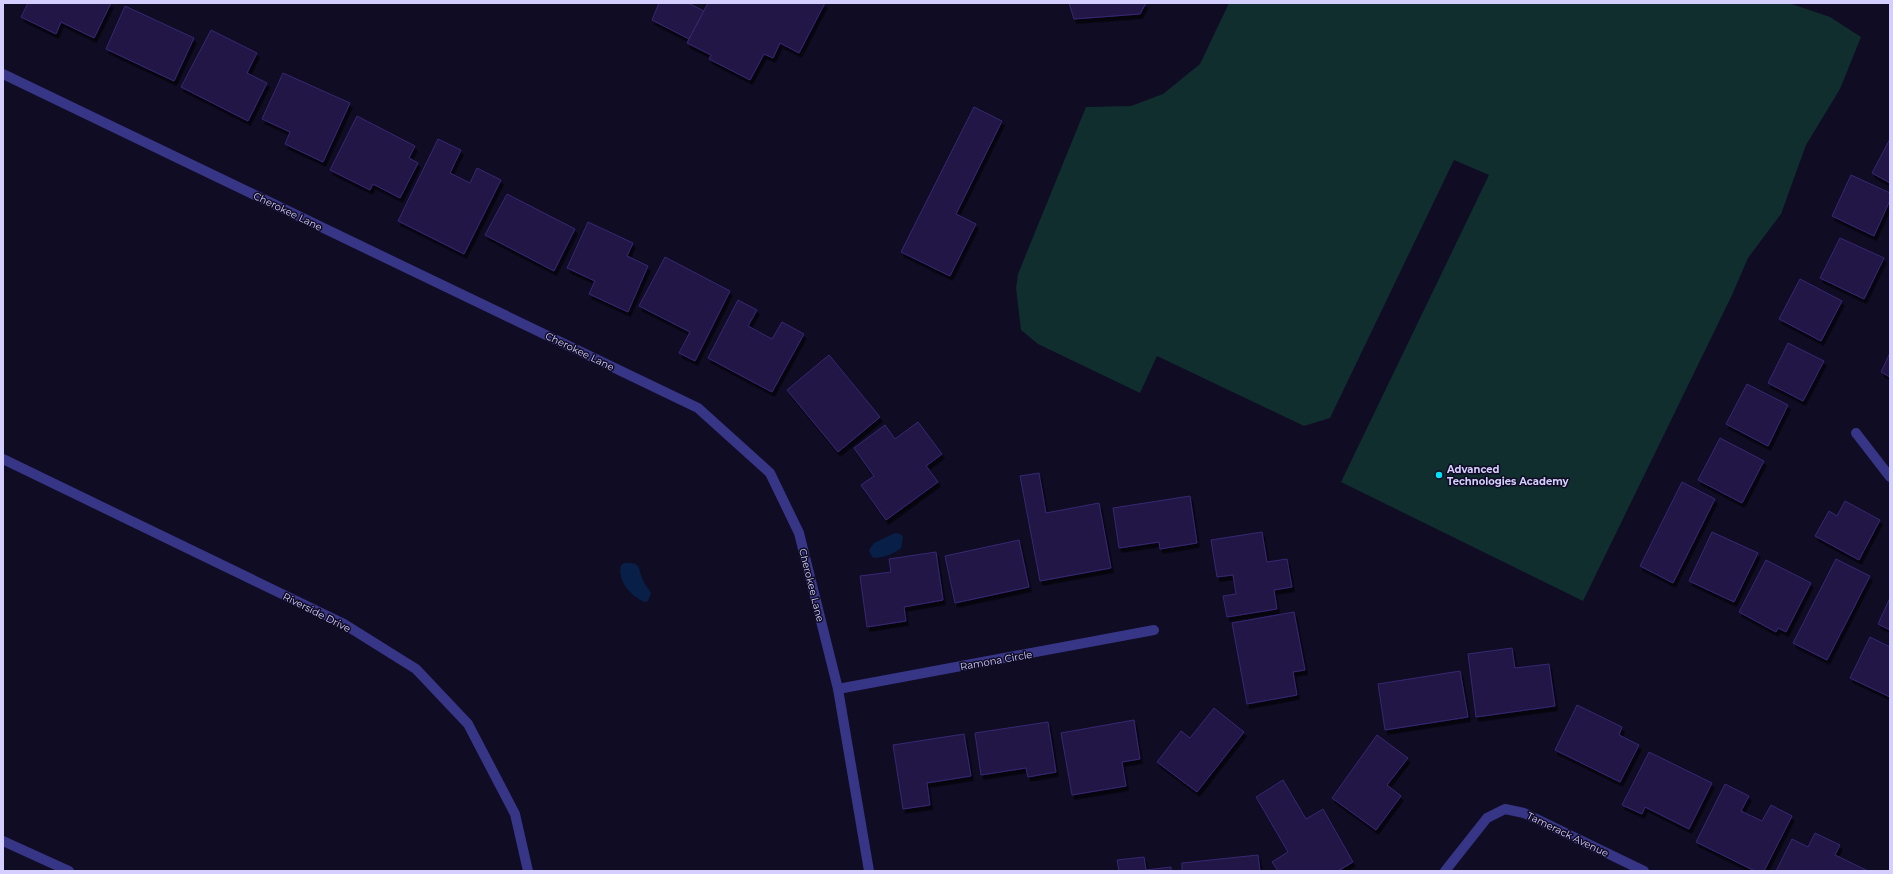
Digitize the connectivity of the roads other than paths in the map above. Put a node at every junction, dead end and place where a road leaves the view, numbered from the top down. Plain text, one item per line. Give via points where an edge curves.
1 (3, 74) edge
2 (1856, 434) dead end
3 (3, 459) edge
4 (1890, 477) edge
5 (1154, 630) dead end
6 (838, 689) junction
7 (3, 841) edge
8 (69, 871) edge
9 (528, 871) edge
10 (869, 871) edge
11 (1445, 871) edge
12 (1644, 871) edge

1 - 6 street, Cherokee Lane via 698,408 770,473 798,534
2 - 4 street
3 - 9 street, Riverside Drive via 344,624 416,669 468,724 515,814
5 - 6 street, Ramona Circle
6 - 10 street, Cherokee Lane
7 - 8 street
11 - 12 street, Tamerack Avenue via 1487,818 1505,810 1524,813

